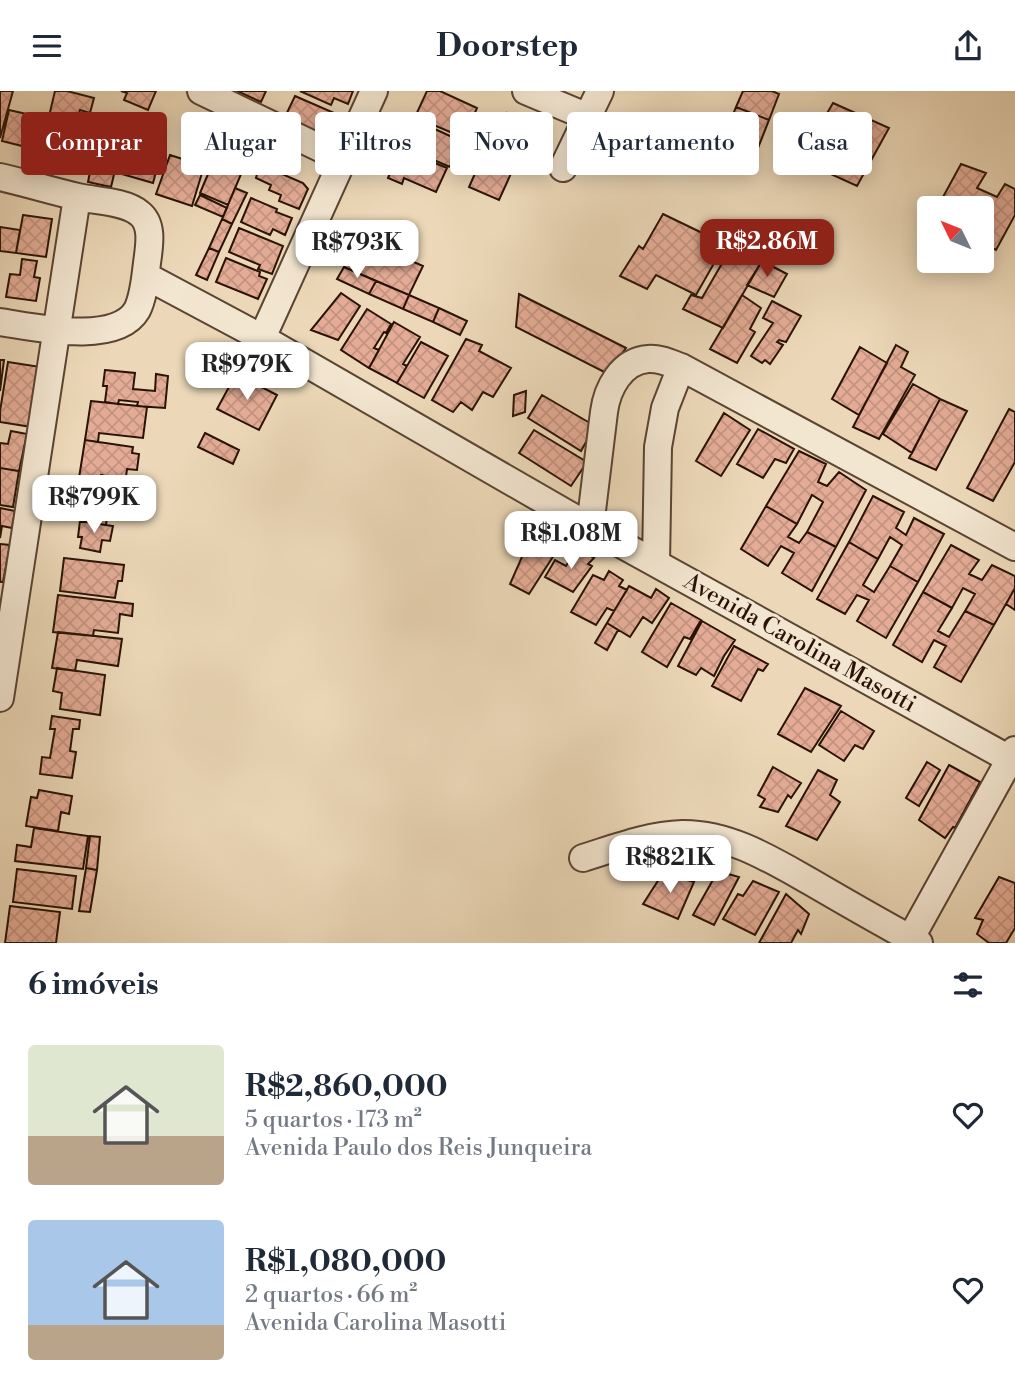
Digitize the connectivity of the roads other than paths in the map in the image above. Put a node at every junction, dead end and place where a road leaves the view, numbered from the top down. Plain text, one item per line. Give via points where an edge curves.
1 (201, 91) edge
2 (374, 91) edge
3 (526, 91) edge
4 (600, 91) edge
5 (364, 112) edge
6 (576, 112) edge
7 (590, 112) edge
8 (315, 146) edge
9 (567, 160) edge
10 (563, 168) dead end
11 (336, 175) edge
12 (0, 177) edge
13 (77, 197) junction
14 (146, 276) junction
15 (0, 322) edge
16 (56, 330) junction
17 (262, 338) junction
18 (681, 367) junction
19 (590, 527) junction
20 (1015, 547) edge
21 (656, 563) junction
22 (0, 698) edge
23 (1013, 757) edge
24 (583, 858) dead end
25 (912, 942) edge

1 - 8 street
2 - 5 street
3 - 6 street
4 - 7 street
9 - 10 street
11 - 17 street
12 - 13 street
13 - 14 street via 125,206 143,216 149,232
13 - 16 street
14 - 16 street via 139,304 127,321 107,330
14 - 17 street, Avenida Carolina Masotti
15 - 16 street
16 - 22 street
17 - 19 street, Avenida Carolina Masotti
18 - 19 street via 657,359 642,360 624,370 610,387
18 - 20 street
18 - 21 street via 665,408 658,447
19 - 21 street, Avenida Carolina Masotti
21 - 23 street, Avenida Carolina Masotti
23 - 25 street
24 - 25 street via 628,843 683,834 737,843

